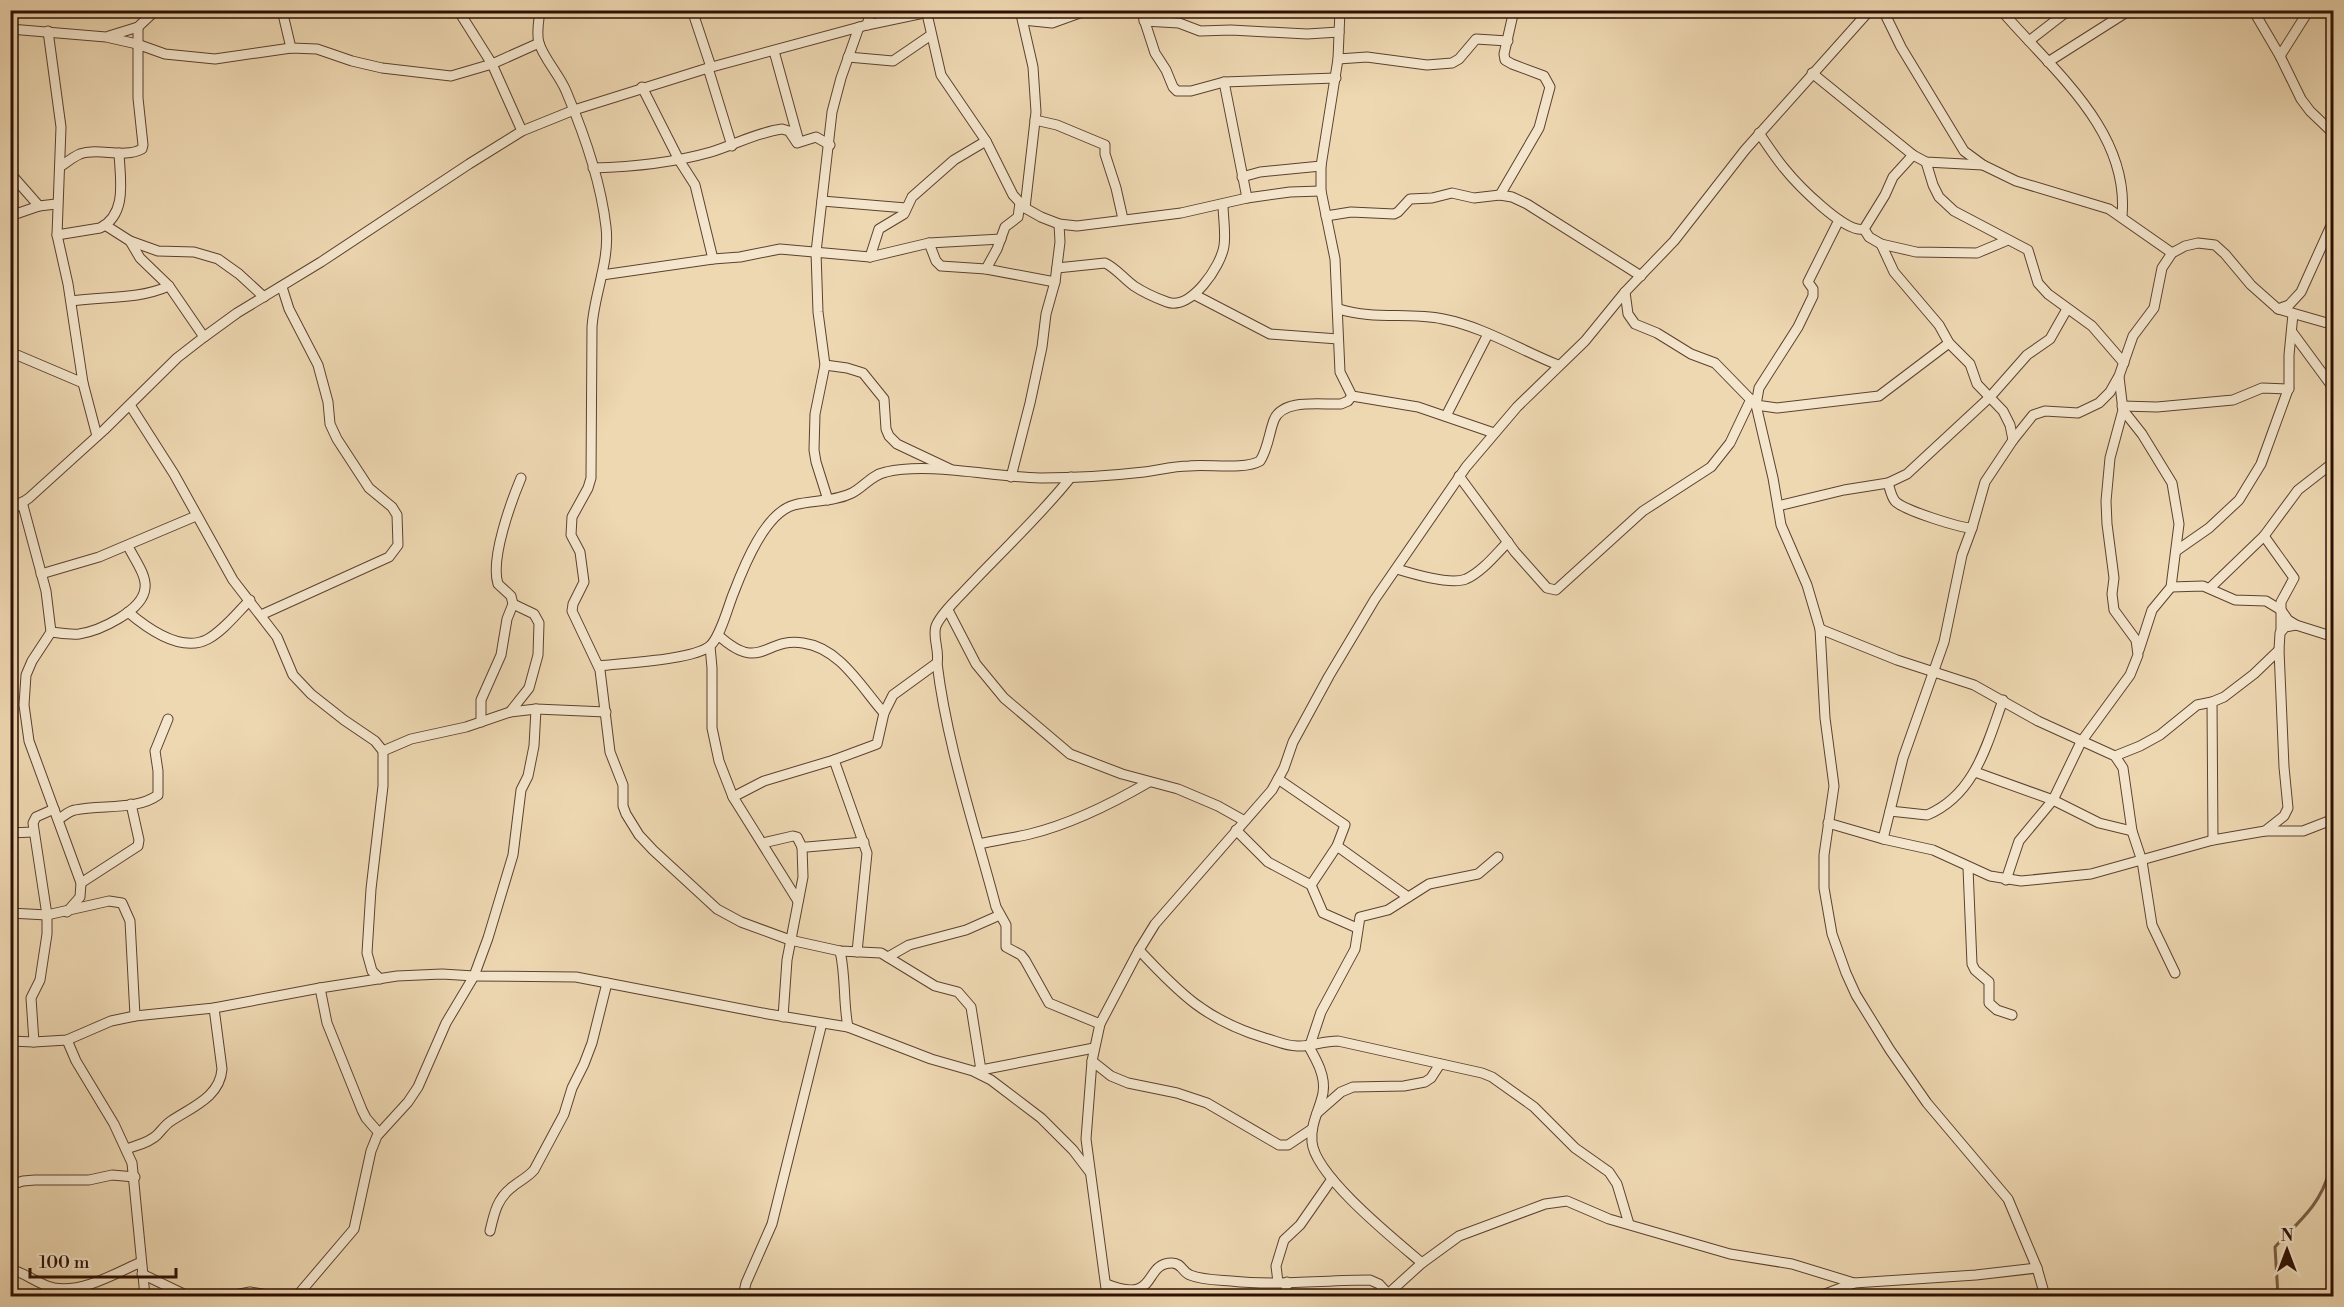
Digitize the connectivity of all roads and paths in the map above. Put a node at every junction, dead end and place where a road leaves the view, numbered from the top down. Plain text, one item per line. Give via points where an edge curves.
1 (156, 10) edge
2 (282, 10) edge
3 (458, 10) edge
4 (540, 10) edge
5 (692, 10) edge
6 (871, 10) edge
7 (938, 10) edge
8 (1088, 10) edge
9 (1141, 10) edge
10 (1340, 10) edge
11 (1514, 10) edge
12 (1870, 10) edge
13 (1883, 10) edge
14 (2001, 10) edge
15 (2069, 10) edge
16 (2130, 10) edge
17 (2253, 10) edge
18 (2309, 10) edge
19 (927, 14) junction
20 (1022, 15) edge
21 (1143, 21) junction
22 (863, 26) junction
23 (138, 27) junction
24 (10, 29) edge
25 (48, 32) junction
26 (1339, 32) junction
27 (931, 35) junction
28 (106, 37) junction
29 (1508, 40) junction
30 (2029, 41) junction
31 (539, 43) junction
32 (137, 44) junction
33 (291, 48) junction
34 (774, 51) junction
35 (2280, 56) junction
36 (848, 57) junction
37 (1338, 59) junction
38 (2048, 62) junction
39 (492, 64) junction
40 (709, 67) junction
41 (1812, 73) junction
42 (1336, 78) junction
43 (1224, 82) junction
44 (642, 87) junction
45 (574, 110) junction
46 (1035, 120) junction
47 (522, 131) junction
48 (1759, 133) junction
49 (2334, 134) edge
50 (986, 141) junction
51 (799, 143) junction
52 (830, 145) junction
53 (732, 146) junction
54 (119, 153) junction
55 (1913, 155) junction
56 (679, 160) junction
57 (1926, 162) junction
58 (1983, 165) junction
59 (1321, 166) junction
60 (60, 167) junction
61 (593, 168) junction
62 (10, 173) edge
63 (1242, 177) junction
64 (1321, 191) junction
65 (1500, 195) junction
66 (1247, 198) junction
67 (822, 201) junction
68 (56, 204) junction
69 (1223, 204) junction
70 (1023, 206) junction
71 (39, 207) junction
72 (906, 208) junction
73 (10, 216) edge
74 (1326, 216) junction
75 (2122, 216) junction
76 (1123, 219) junction
77 (2334, 219) edge
78 (1839, 220) junction
79 (1059, 224) junction
80 (105, 225) junction
81 (1864, 229) junction
82 (57, 234) junction
83 (1001, 239) junction
84 (2008, 240) junction
85 (130, 242) junction
86 (929, 243) junction
87 (1881, 244) junction
88 (816, 252) junction
89 (2172, 253) junction
90 (870, 257) junction
91 (713, 259) junction
92 (1058, 268) junction
93 (986, 269) junction
94 (602, 275) junction
95 (1641, 276) junction
96 (1055, 282) junction
97 (170, 286) junction
98 (282, 287) junction
99 (1624, 292) junction
100 (1195, 295) junction
101 (264, 297) junction
102 (71, 301) junction
103 (1339, 309) junction
104 (2067, 309) junction
105 (2278, 309) junction
106 (2293, 314) junction
107 (2334, 325) edge
108 (2292, 332) junction
109 (1488, 334) junction
110 (204, 337) junction
111 (1338, 339) junction
112 (1949, 343) junction
113 (10, 352) edge
114 (2124, 363) junction
115 (825, 365) junction
116 (1558, 365) junction
117 (2119, 376) junction
118 (83, 383) junction
119 (2289, 389) junction
120 (2334, 389) edge
121 (1353, 396) junction
122 (1990, 397) junction
123 (1753, 402) junction
124 (130, 405) junction
125 (2123, 408) junction
126 (1446, 416) junction
127 (1494, 433) junction
128 (97, 436) junction
129 (2013, 440) junction
130 (2333, 463) edge
131 (955, 472) junction
132 (1459, 476) junction
133 (1011, 477) junction
134 (1071, 477) junction
135 (521, 478) dead end
136 (1888, 483) junction
137 (828, 500) junction
138 (22, 502) junction
139 (1778, 506) junction
140 (10, 511) edge
141 (196, 516) junction
142 (1972, 528) junction
143 (2264, 536) junction
144 (1508, 542) junction
145 (128, 546) junction
146 (2176, 551) junction
147 (1397, 569) junction
148 (41, 574) junction
149 (2171, 587) junction
150 (2210, 588) junction
151 (250, 600) junction
152 (513, 604) junction
153 (948, 610) junction
154 (2280, 610) junction
155 (128, 612) junction
156 (261, 615) junction
157 (2296, 625) junction
158 (1820, 629) junction
159 (2281, 631) junction
160 (51, 632) junction
161 (718, 635) junction
162 (2334, 637) edge
163 (710, 646) junction
164 (2139, 650) junction
165 (2279, 650) junction
166 (937, 663) junction
167 (599, 666) junction
168 (1933, 671) junction
169 (529, 688) junction
170 (2003, 700) junction
171 (2212, 702) junction
172 (533, 710) junction
173 (510, 712) junction
174 (606, 712) junction
175 (884, 713) junction
176 (168, 719) dead end
177 (481, 722) junction
178 (2080, 741) junction
179 (383, 751) junction
180 (2115, 756) junction
181 (834, 760) junction
182 (1975, 772) junction
183 (1278, 779) junction
184 (1149, 782) junction
185 (732, 797) junction
186 (2053, 800) junction
187 (130, 804) junction
188 (54, 809) junction
189 (1890, 811) junction
190 (59, 819) junction
191 (2334, 819) edge
192 (1243, 820) junction
193 (1828, 824) junction
194 (1236, 830) junction
195 (2132, 831) junction
196 (2265, 831) junction
197 (33, 832) junction
198 (10, 833) edge
199 (1882, 839) junction
200 (2213, 840) junction
201 (864, 842) junction
202 (763, 843) junction
203 (980, 844) junction
204 (1337, 846) junction
205 (802, 847) junction
206 (1498, 857) dead end
207 (2142, 861) junction
208 (1968, 868) junction
209 (2006, 880) junction
210 (81, 883) junction
211 (1311, 885) junction
212 (1408, 897) junction
213 (798, 901) junction
214 (67, 912) junction
215 (10, 914) edge
216 (47, 915) junction
217 (1000, 915) junction
218 (1357, 928) junction
219 (790, 940) junction
220 (1138, 950) junction
221 (840, 951) junction
222 (857, 952) junction
223 (888, 957) junction
224 (2175, 973) dead end
225 (474, 976) junction
226 (380, 978) junction
227 (607, 983) junction
228 (320, 988) junction
229 (214, 1008) junction
230 (2012, 1015) dead end
231 (135, 1016) junction
232 (783, 1017) junction
233 (822, 1023) junction
234 (1100, 1024) junction
235 (849, 1027) junction
236 (67, 1040) junction
237 (10, 1041) edge
238 (34, 1042) junction
239 (1309, 1045) junction
240 (1094, 1048) junction
241 (1092, 1061) junction
242 (1440, 1064) junction
243 (977, 1070) junction
244 (1315, 1115) junction
245 (1312, 1129) junction
246 (379, 1133) junction
247 (127, 1149) junction
248 (1089, 1171) junction
249 (135, 1177) junction
250 (1332, 1179) junction
251 (10, 1185) edge
252 (1629, 1224) junction
253 (490, 1231) dead end
254 (141, 1262) junction
255 (1422, 1263) junction
256 (2037, 1268) junction
257 (10, 1269) edge
258 (142, 1274) junction
259 (1282, 1282) junction
260 (1854, 1283) junction
261 (1106, 1284) junction
262 (1389, 1295) edge
263 (145, 1296) edge
264 (188, 1296) edge
265 (230, 1296) edge
266 (274, 1296) edge
267 (297, 1296) edge
268 (743, 1296) edge
269 (1107, 1296) edge
270 (1285, 1296) edge
271 (1820, 1296) edge
272 (2045, 1296) edge

1 - 23 street
2 - 33 street
3 - 39 street
4 - 31 street
5 - 40 street
6 - 22 street
7 - 19 street
8 - 20 street via 1052,23
9 - 21 street
10 - 26 street
11 - 29 street
12 - 41 street
13 - 58 street via 1956,141
14 - 30 street
15 - 30 street
16 - 38 street
17 - 35 street
18 - 35 street
19 - 22 street
19 - 27 street
20 - 46 street via 1033,67
21 - 26 street via 1179,23 1200,31
21 - 43 street via 1175,90 1191,91
22 - 34 street
22 - 36 street
23 - 28 street
23 - 32 street
24 - 25 street
25 - 28 street
25 - 60 street via 59,105
26 - 37 street
27 - 36 street via 893,61
27 - 50 street via 941,75
28 - 32 street
29 - 37 street via 1476,39 1452,63 1427,65 1367,57
29 - 65 street via 1504,54 1508,62 1544,76 1550,87 1535,137
30 - 38 street
31 - 39 street
31 - 45 street
32 - 33 street via 165,54 215,59
32 - 54 street via 143,145 138,152
33 - 39 street via 317,49 362,64 425,74 451,76
34 - 40 street
34 - 51 street
35 - 49 street via 2301,99
36 - 52 street via 834,104
37 - 42 street
38 - 75 street via 2086,106 2114,157 2123,191
39 - 47 street
40 - 44 street
40 - 53 street
41 - 48 street
41 - 55 street
42 - 43 street
42 - 59 street
43 - 63 street
44 - 45 street
44 - 56 street
45 - 47 street
45 - 61 street
46 - 70 street
46 - 76 street via 1105,144
47 - 98 street
48 - 78 street via 1785,170
48 - 95 street via 1674,241
50 - 70 street via 1013,195
50 - 72 street via 954,160
51 - 52 street via 816,137
51 - 53 street via 782,129
52 - 67 street
53 - 56 street
54 - 60 street via 87,152
54 - 80 street via 121,198
55 - 57 street
55 - 81 street via 1893,177
56 - 61 street
56 - 91 street via 698,193
57 - 58 street
57 - 84 street via 1933,185 1954,211
58 - 75 street via 2016,181
59 - 63 street
59 - 64 street
60 - 68 street
61 - 94 street via 606,226
62 - 71 street
63 - 66 street
64 - 66 street
64 - 74 street
65 - 74 street via 1474,198 1452,193 1410,199 1394,214 1351,212
65 - 95 street via 1527,204
66 - 69 street
67 - 72 street
67 - 88 street
68 - 71 street
68 - 82 street
69 - 76 street
69 - 100 street via 1224,246
70 - 79 street
70 - 83 street via 1018,217 1005,227
71 - 73 street
72 - 90 street via 879,229
74 - 103 street
75 - 89 street
76 - 79 street via 1077,226
77 - 105 street via 2301,292 2289,305
78 - 81 street via 1852,228
78 - 123 street via 1808,282 1813,296
79 - 92 street
80 - 82 street
80 - 85 street
81 - 87 street
82 - 102 street
83 - 86 street
83 - 93 street
84 - 87 street via 1968,255 1916,252
84 - 104 street via 2028,250 2038,283
85 - 97 street via 140,258
85 - 101 street via 158,251 194,252 218,258
86 - 90 street
86 - 93 street via 941,266
87 - 112 street via 1894,272 1939,325
88 - 90 street
88 - 91 street via 780,249
88 - 115 street
89 - 105 street via 2198,243 2215,245
89 - 114 street via 2162,268 2154,308 2133,336
91 - 94 street
92 - 96 street
92 - 100 street via 1105,263 1136,287 1170,303
93 - 96 street
94 - 167 street via 592,327 590,482 573,512 572,524 584,582 572,611
95 - 99 street
96 - 133 street
97 - 102 street via 140,296
97 - 110 street
98 - 101 street
98 - 156 street via 318,365 330,424 369,488 397,515 398,545 389,558
99 - 116 street via 1585,341
99 - 123 street via 1628,314 1635,324 1715,363
100 - 111 street via 1270,334
101 - 110 street
102 - 118 street
103 - 109 street via 1370,315 1436,317
103 - 111 street
104 - 114 street via 2102,335
104 - 122 street via 2050,339 2020,362
105 - 106 street
106 - 107 street
106 - 108 street
108 - 119 street
108 - 120 street
109 - 116 street
109 - 126 street
110 - 124 street
111 - 121 street via 1340,372
112 - 122 street via 1970,364 1977,384
112 - 123 street via 1879,396 1777,408
113 - 118 street
114 - 117 street
115 - 131 street via 863,373 884,399 889,436 897,444
115 - 137 street via 815,414 814,450
116 - 127 street
117 - 125 street
117 - 129 street via 2109,392 2089,410 2039,412
118 - 128 street
119 - 125 street via 2262,388 2233,400
119 - 146 street via 2268,448 2242,496 2209,528
121 - 126 street
121 - 134 street via 1341,404 1284,409 1276,416 1263,457 1255,464 1184,466
122 - 129 street via 2007,418
122 - 136 street via 1907,474
123 - 139 street
123 - 144 street via 1730,443 1711,466 1643,512 1559,589 1547,588
124 - 128 street
124 - 141 street
125 - 146 street via 2172,483 2180,525
125 - 164 street via 2110,458 2107,524 2115,610
126 - 127 street
127 - 132 street
128 - 138 street
129 - 142 street via 1985,482
130 - 143 street via 2298,490
131 - 133 street
131 - 137 street via 884,472 851,494
132 - 144 street
132 - 147 street
133 - 134 street
134 - 153 street
135 - 152 street via 507,514 497,565 498,584 511,596
136 - 139 street
136 - 142 street via 1895,501 1904,507 1958,527
137 - 161 street via 781,511 767,526 739,578
138 - 140 street
138 - 148 street
139 - 158 street via 1781,525 1807,585
141 - 145 street
141 - 151 street via 232,580
142 - 168 street
143 - 150 street
143 - 154 street via 2294,578
144 - 147 street via 1464,580
145 - 148 street
145 - 155 street via 145,584 141,599
146 - 149 street
147 - 183 street via 1329,676
148 - 160 street
149 - 150 street
149 - 164 street via 2152,610
150 - 154 street via 2232,600 2266,602
151 - 155 street via 207,639 190,643 150,629
151 - 156 street
152 - 169 street via 534,614 539,621 538,655
152 - 177 street via 501,655 481,700
153 - 166 street via 936,627
153 - 184 street via 976,664 1035,726 1070,754
154 - 157 street
154 - 159 street
155 - 160 street via 94,631
156 - 179 street via 279,641 293,675 305,689
157 - 159 street
157 - 162 street
158 - 168 street
158 - 193 street via 1834,786
159 - 165 street
160 - 188 street via 27,671 24,705 28,741
161 - 163 street
161 - 175 street via 749,653 802,642 831,654 846,665
163 - 167 street via 690,654
163 - 185 street via 712,728 718,761
164 - 178 street via 2130,675
165 - 171 street via 2254,674
165 - 196 street via 2288,808
166 - 175 street via 896,692
166 - 203 street via 941,703
167 - 174 street
168 - 170 street
168 - 189 street via 1903,758
169 - 172 street
169 - 173 street
170 - 178 street
170 - 182 street
171 - 180 street via 2197,705 2160,735
171 - 200 street
172 - 173 street
172 - 174 street
172 - 225 street via 534,746 528,776 521,788 513,855
173 - 177 street
174 - 219 street via 610,752 623,785 623,806 639,835 717,909
175 - 181 street via 877,744
176 - 187 street via 155,751 158,795
177 - 179 street via 411,739
178 - 180 street
178 - 186 street
179 - 226 street via 367,953 372,971
180 - 195 street via 2123,768
181 - 185 street via 764,781
181 - 201 street
182 - 186 street
182 - 189 street via 1960,792 1931,814
183 - 192 street
183 - 204 street via 1344,824
184 - 192 street via 1178,789
184 - 203 street via 1113,803 1052,826
185 - 202 street
186 - 195 street via 2099,823
186 - 209 street via 2019,842
187 - 190 street via 75,810
187 - 210 street via 138,846
188 - 190 street
188 - 197 street via 36,817
189 - 199 street
190 - 210 street
191 - 196 street via 2303,831
192 - 194 street
193 - 199 street
193 - 256 street via 1824,888 1832,934 1846,973 1872,1023 1927,1103 2008,1199
194 - 211 street via 1268,862
194 - 220 street via 1168,908
195 - 207 street
196 - 200 street
197 - 198 street
197 - 216 street
199 - 208 street via 1933,850
200 - 207 street
201 - 205 street
201 - 222 street via 867,864
202 - 205 street via 795,836
202 - 213 street
203 - 217 street
204 - 211 street
204 - 212 street
205 - 213 street via 803,877
206 - 212 street via 1478,874 1429,884
207 - 209 street via 2091,874
207 - 224 street via 2152,925
208 - 209 street
208 - 230 street via 1972,964 1989,982 1989,1003
210 - 214 street via 80,897
211 - 218 street via 1323,913
212 - 218 street via 1388,910 1360,917
213 - 219 street
214 - 216 street
214 - 231 street via 109,901 122,903 130,921
215 - 216 street
216 - 238 street via 40,980 32,998
217 - 223 street via 966,930 909,945
217 - 234 street via 1006,925 1006,947 1025,960 1049,1004
218 - 239 street via 1354,949 1321,1012
219 - 221 street
219 - 232 street
220 - 234 street
220 - 239 street via 1177,991 1223,1022 1288,1045
221 - 222 street
221 - 235 street
222 - 223 street
223 - 243 street via 935,986 965,997 975,1022
225 - 226 street
225 - 227 street via 576,977
225 - 246 street via 446,1023 418,1087
226 - 228 street
227 - 232 street
227 - 253 street via 592,1043 564,1114 534,1170 498,1204
228 - 229 street
228 - 246 street via 327,1023 362,1110
229 - 231 street
229 - 247 street via 222,1069 214,1092 152,1138
231 - 236 street via 111,1021
232 - 233 street
233 - 235 street
233 - 268 street via 772,1224
234 - 240 street
235 - 243 street via 931,1059
236 - 238 street
236 - 247 street
237 - 238 street
239 - 242 street via 1338,1041
239 - 244 street via 1324,1086
240 - 241 street
240 - 243 street
241 - 245 street via 1128,1083 1207,1103 1280,1145
241 - 248 street via 1086,1139
242 - 244 street via 1425,1082 1347,1089
242 - 252 street via 1492,1077 1534,1107 1575,1148 1613,1175
243 - 248 street via 1041,1118
244 - 245 street
245 - 250 street via 1315,1155
246 - 267 street via 371,1151 354,1229
247 - 249 street
248 - 261 street
249 - 251 street via 23,1180
249 - 254 street
250 - 255 street
250 - 259 street via 1300,1225 1284,1240 1276,1266
252 - 255 street via 1557,1201 1459,1236
252 - 260 street via 1730,1254 1792,1264
254 - 257 street via 97,1281 64,1288 48,1286
254 - 258 street
255 - 262 street
256 - 260 street
256 - 272 street
258 - 263 street
258 - 264 street
259 - 261 street via 1198,1277 1173,1263 1162,1266 1136,1291
259 - 262 street via 1370,1280
259 - 270 street
260 - 271 street
261 - 269 street
265 - 266 street via 250,1292

